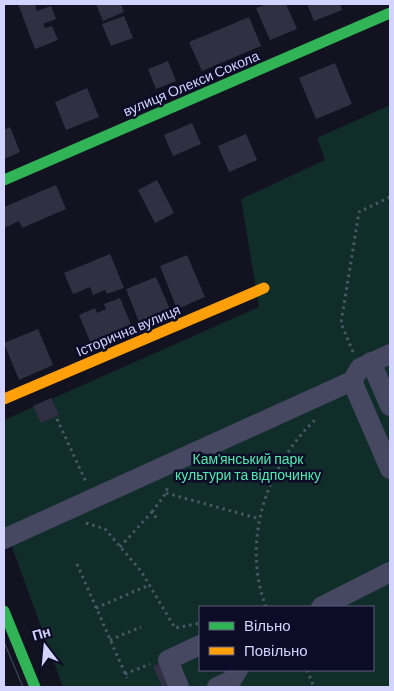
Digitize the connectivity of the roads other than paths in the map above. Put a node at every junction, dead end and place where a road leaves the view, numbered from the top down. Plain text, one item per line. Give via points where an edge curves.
1 (390, 14) edge
2 (4, 180) edge
3 (264, 288) dead end
4 (390, 354) edge
5 (361, 370) junction
6 (4, 398) edge
7 (390, 406) edge
8 (390, 469) edge
9 (4, 539) edge
10 (390, 572) edge
11 (323, 606) edge
12 (6, 622) edge
13 (199, 645) edge
14 (237, 671) edge
15 (35, 687) edge
16 (179, 687) edge
17 (217, 687) edge

1 - 2 street, вулиця Олекси Сокола
3 - 6 street, Історична вулиця
4 - 5 street
5 - 7 street
5 - 8 street
5 - 9 street
10 - 11 street
12 - 15 street
13 - 16 street via 168,660
14 - 17 street via 231,681

